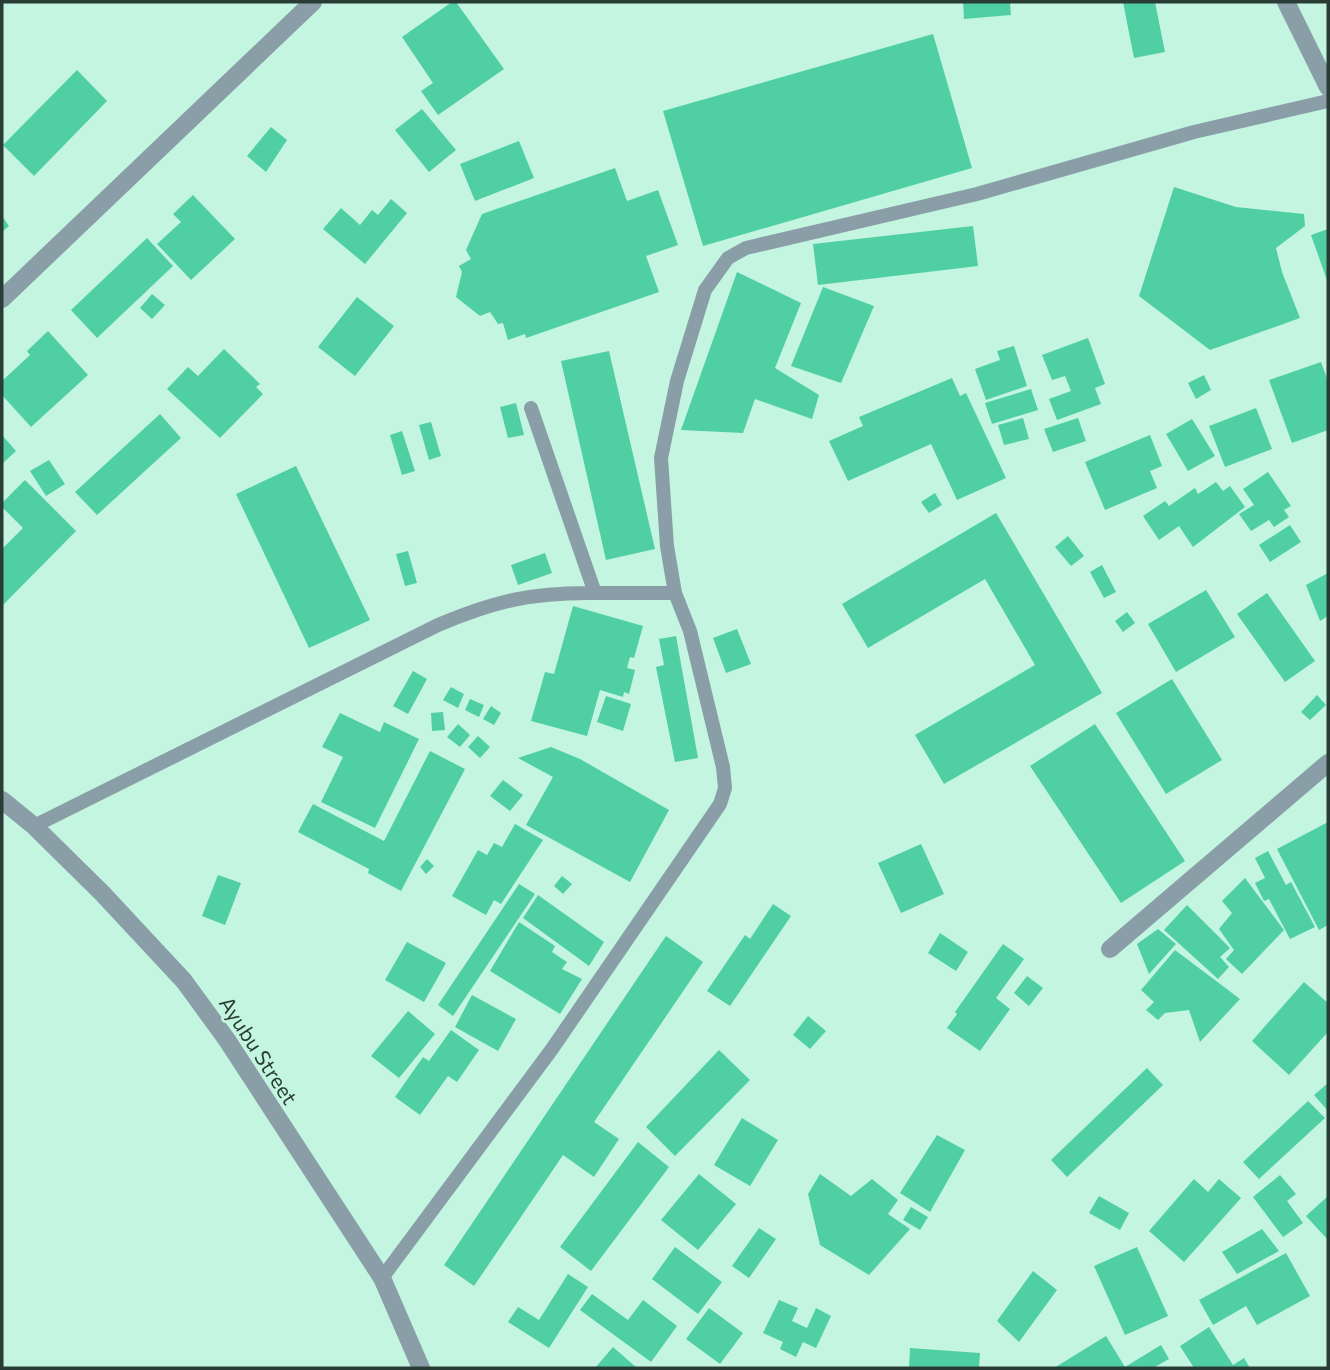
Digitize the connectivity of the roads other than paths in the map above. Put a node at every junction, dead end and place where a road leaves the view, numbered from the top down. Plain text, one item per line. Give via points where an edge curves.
1 (313, 2) edge
2 (1286, 2) edge
3 (1328, 87) edge
4 (1328, 101) edge
5 (2, 299) edge
6 (531, 408) dead end
7 (595, 593) junction
8 (675, 593) junction
9 (1328, 763) edge
10 (2, 800) edge
11 (34, 826) junction
12 (1110, 949) dead end
13 (382, 1278) junction
14 (421, 1368) edge

1 - 5 street
2 - 3 street
4 - 8 lane via 1194,132 977,194 746,248 728,258 705,290 677,381 661,458
6 - 7 lane
7 - 8 lane
7 - 11 lane via 548,592 486,605
8 - 13 lane via 690,631 723,767 725,788 720,804 552,1049
9 - 12 street
10 - 11 street, Ayubu Street
11 - 13 street, Ayubu Street via 184,981
13 - 14 street, Ayubu Street

